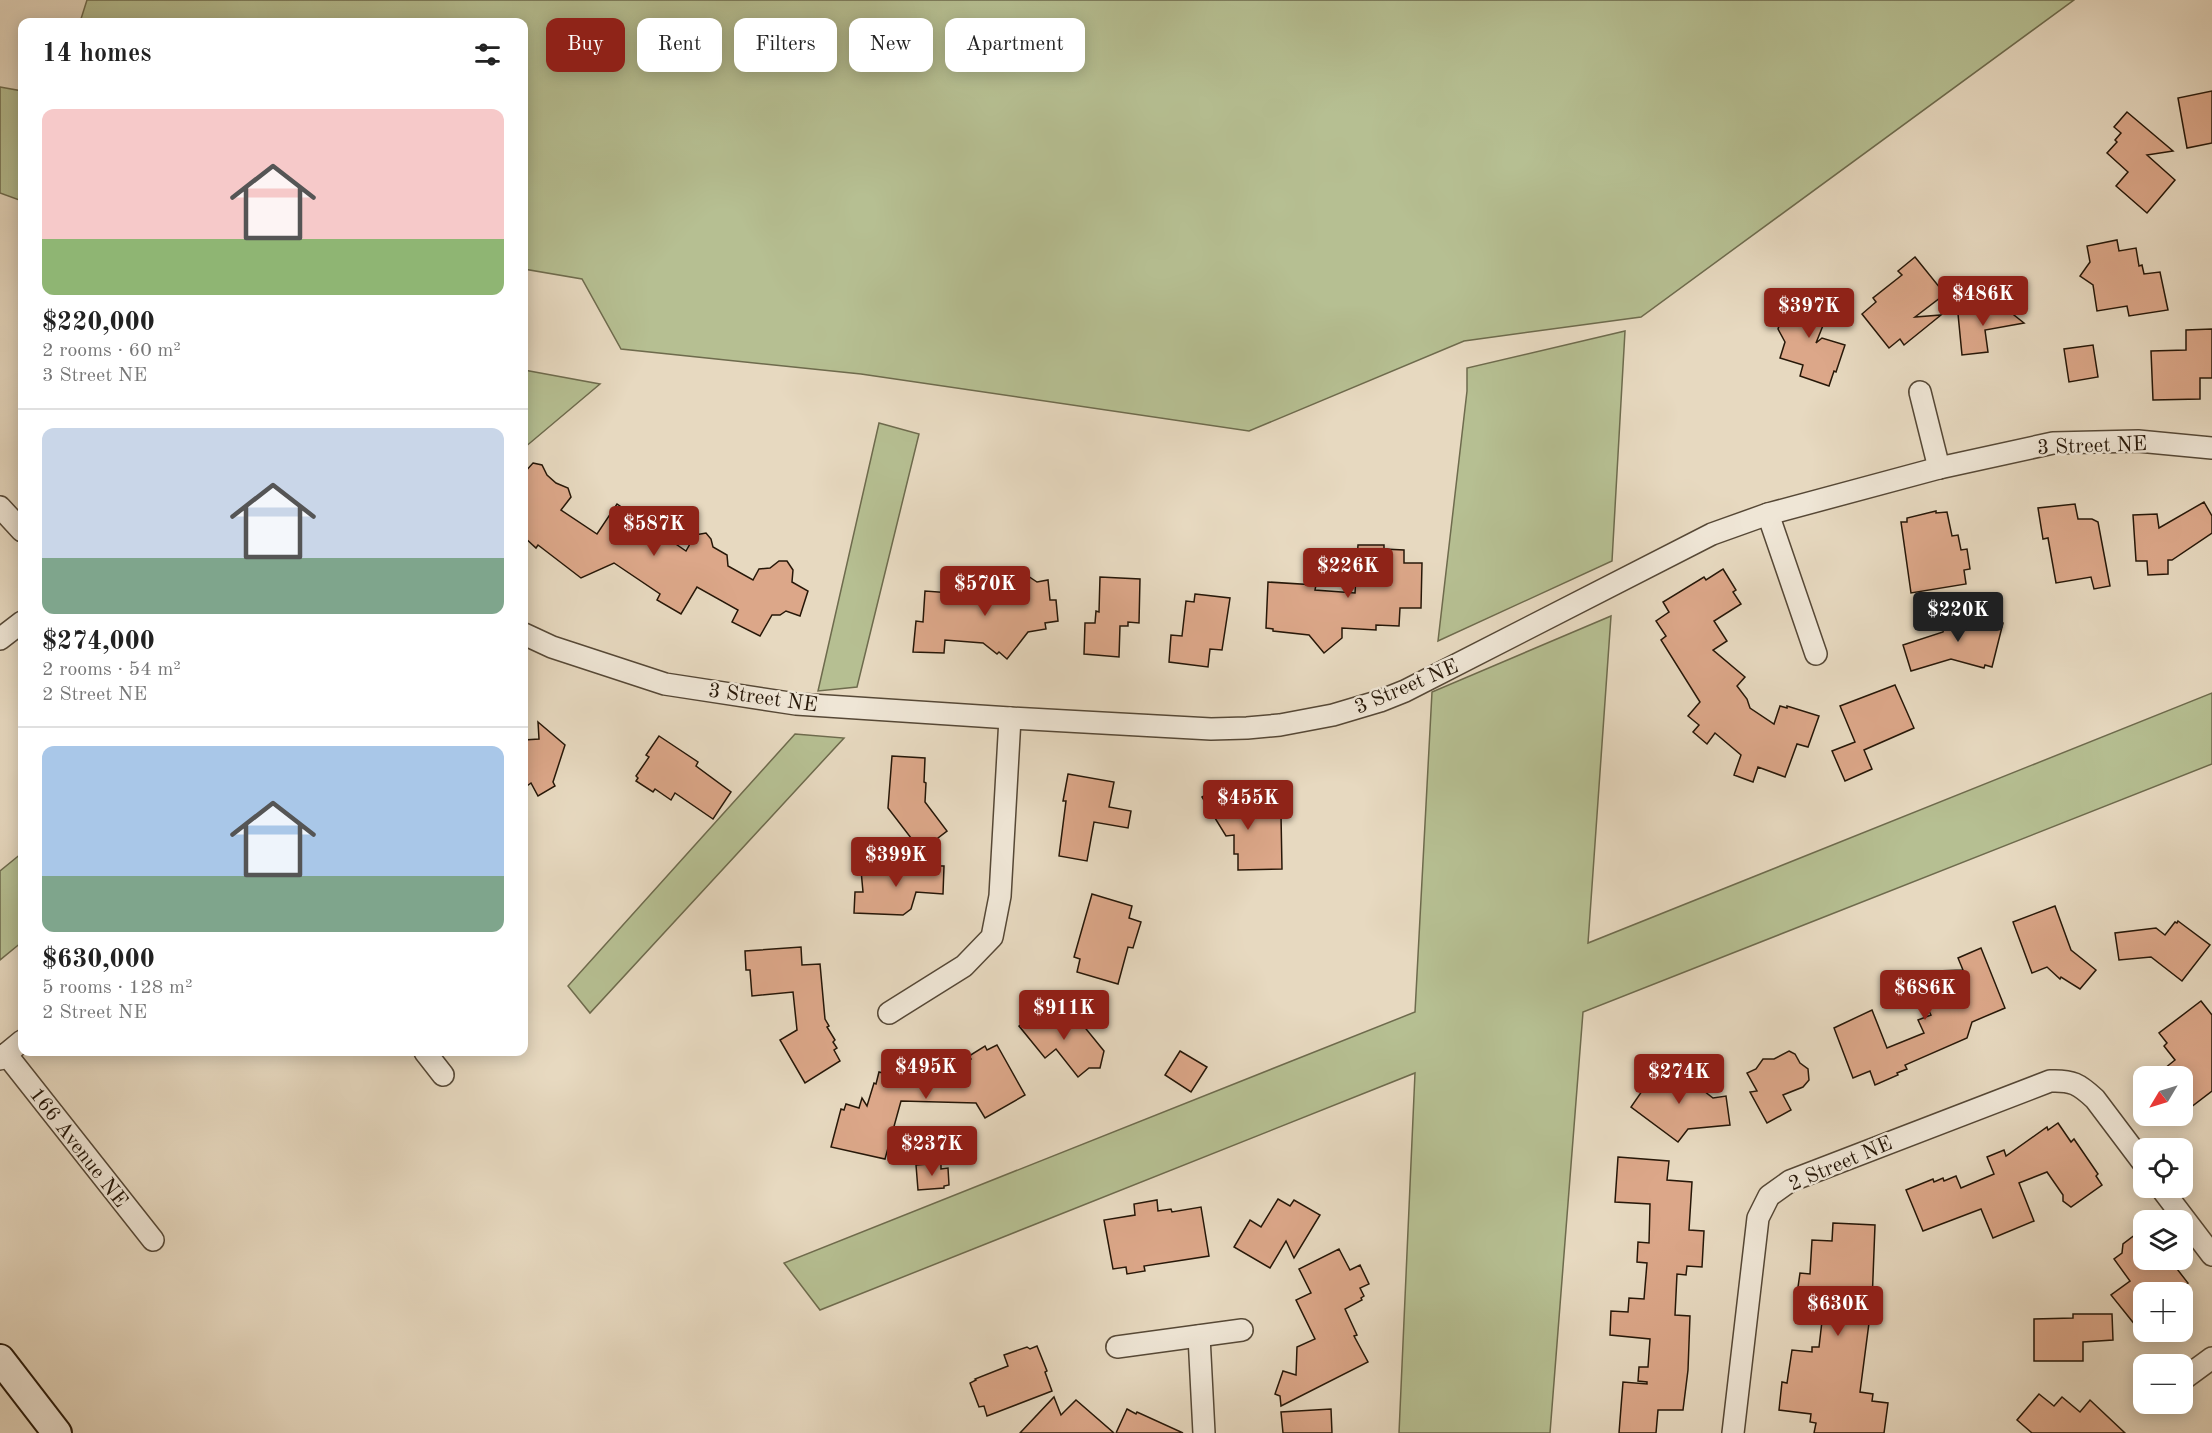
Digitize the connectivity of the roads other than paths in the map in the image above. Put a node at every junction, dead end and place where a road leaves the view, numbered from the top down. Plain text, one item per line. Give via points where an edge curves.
1 (1920, 392) dead end
2 (2212, 448) edge
3 (1939, 468) junction
4 (0, 507) edge
5 (1768, 514) junction
6 (18, 527) edge
7 (18, 625) edge
8 (528, 636) edge
9 (0, 639) edge
10 (1816, 654) dead end
11 (1010, 718) junction
12 (889, 1012) dead end
13 (18, 1044) edge
14 (3, 1056) edge
15 (427, 1056) edge
16 (443, 1075) dead end
17 (2133, 1149) edge
18 (2168, 1198) edge
19 (153, 1240) dead end
20 (2212, 1256) edge
21 (1242, 1330) dead end
22 (1199, 1336) junction
23 (1117, 1347) dead end
24 (2212, 1358) edge
25 (0, 1359) edge
26 (2193, 1372) edge
27 (57, 1433) edge
28 (1204, 1433) edge
29 (1733, 1433) edge

1 - 3 street
2 - 3 street, 3 Street NE via 2138,441 2053,443
3 - 5 street, 3 Street NE
4 - 6 street
5 - 10 street
5 - 11 street, 3 Street NE via 1712,534 1428,680 1344,712 1280,725 1211,729
7 - 9 street
8 - 11 street, 3 Street NE via 552,648 664,684 796,704
11 - 12 street via 1000,896 992,937 964,966
13 - 14 street
14 - 19 street, 166 Avenue NE
15 - 16 street
17 - 29 street, 2 Street NE via 2095,1099 2072,1081 2050,1081 1790,1181 1769,1196 1758,1218
18 - 20 street
21 - 22 street
22 - 23 street
22 - 28 street
24 - 26 street
25 - 27 street

